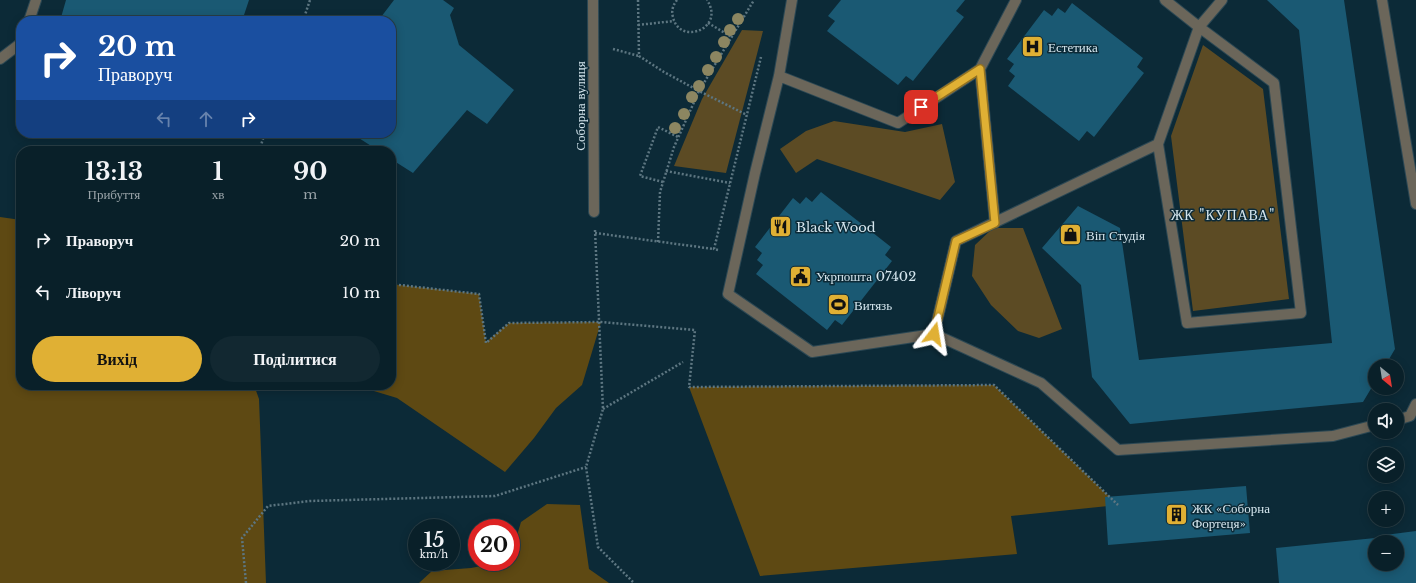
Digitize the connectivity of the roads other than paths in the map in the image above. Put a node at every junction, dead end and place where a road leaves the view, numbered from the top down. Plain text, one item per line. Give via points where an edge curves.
1 (36, 0) edge
2 (593, 0) edge
3 (792, 0) edge
4 (1016, 0) edge
5 (1165, 0) edge
6 (1222, 0) edge
7 (1382, 0) edge
8 (31, 16) edge
9 (1199, 27) junction
10 (16, 47) edge
11 (0, 59) edge
12 (980, 69) junction
13 (779, 76) junction
14 (1158, 144) junction
15 (1416, 204) edge
16 (594, 212) road end
17 (995, 223) junction
18 (934, 334) junction
19 (1416, 404) edge
20 (1404, 418) edge
21 (1368, 427) edge

1 - 8 street
2 - 16 street, Соборна вулиця
3 - 13 street
4 - 12 street
5 - 9 street
6 - 9 street
7 - 15 street
9 - 14 street
9 - 14 street via 1274,83 1301,313 1187,323
10 - 11 street
12 - 13 street via 898,123
12 - 17 street
13 - 18 street via 754,173 728,294 812,352
14 - 17 street
17 - 18 street via 956,241
18 - 21 street via 1041,384 1118,450 1333,436
19 - 20 street via 1410,416

